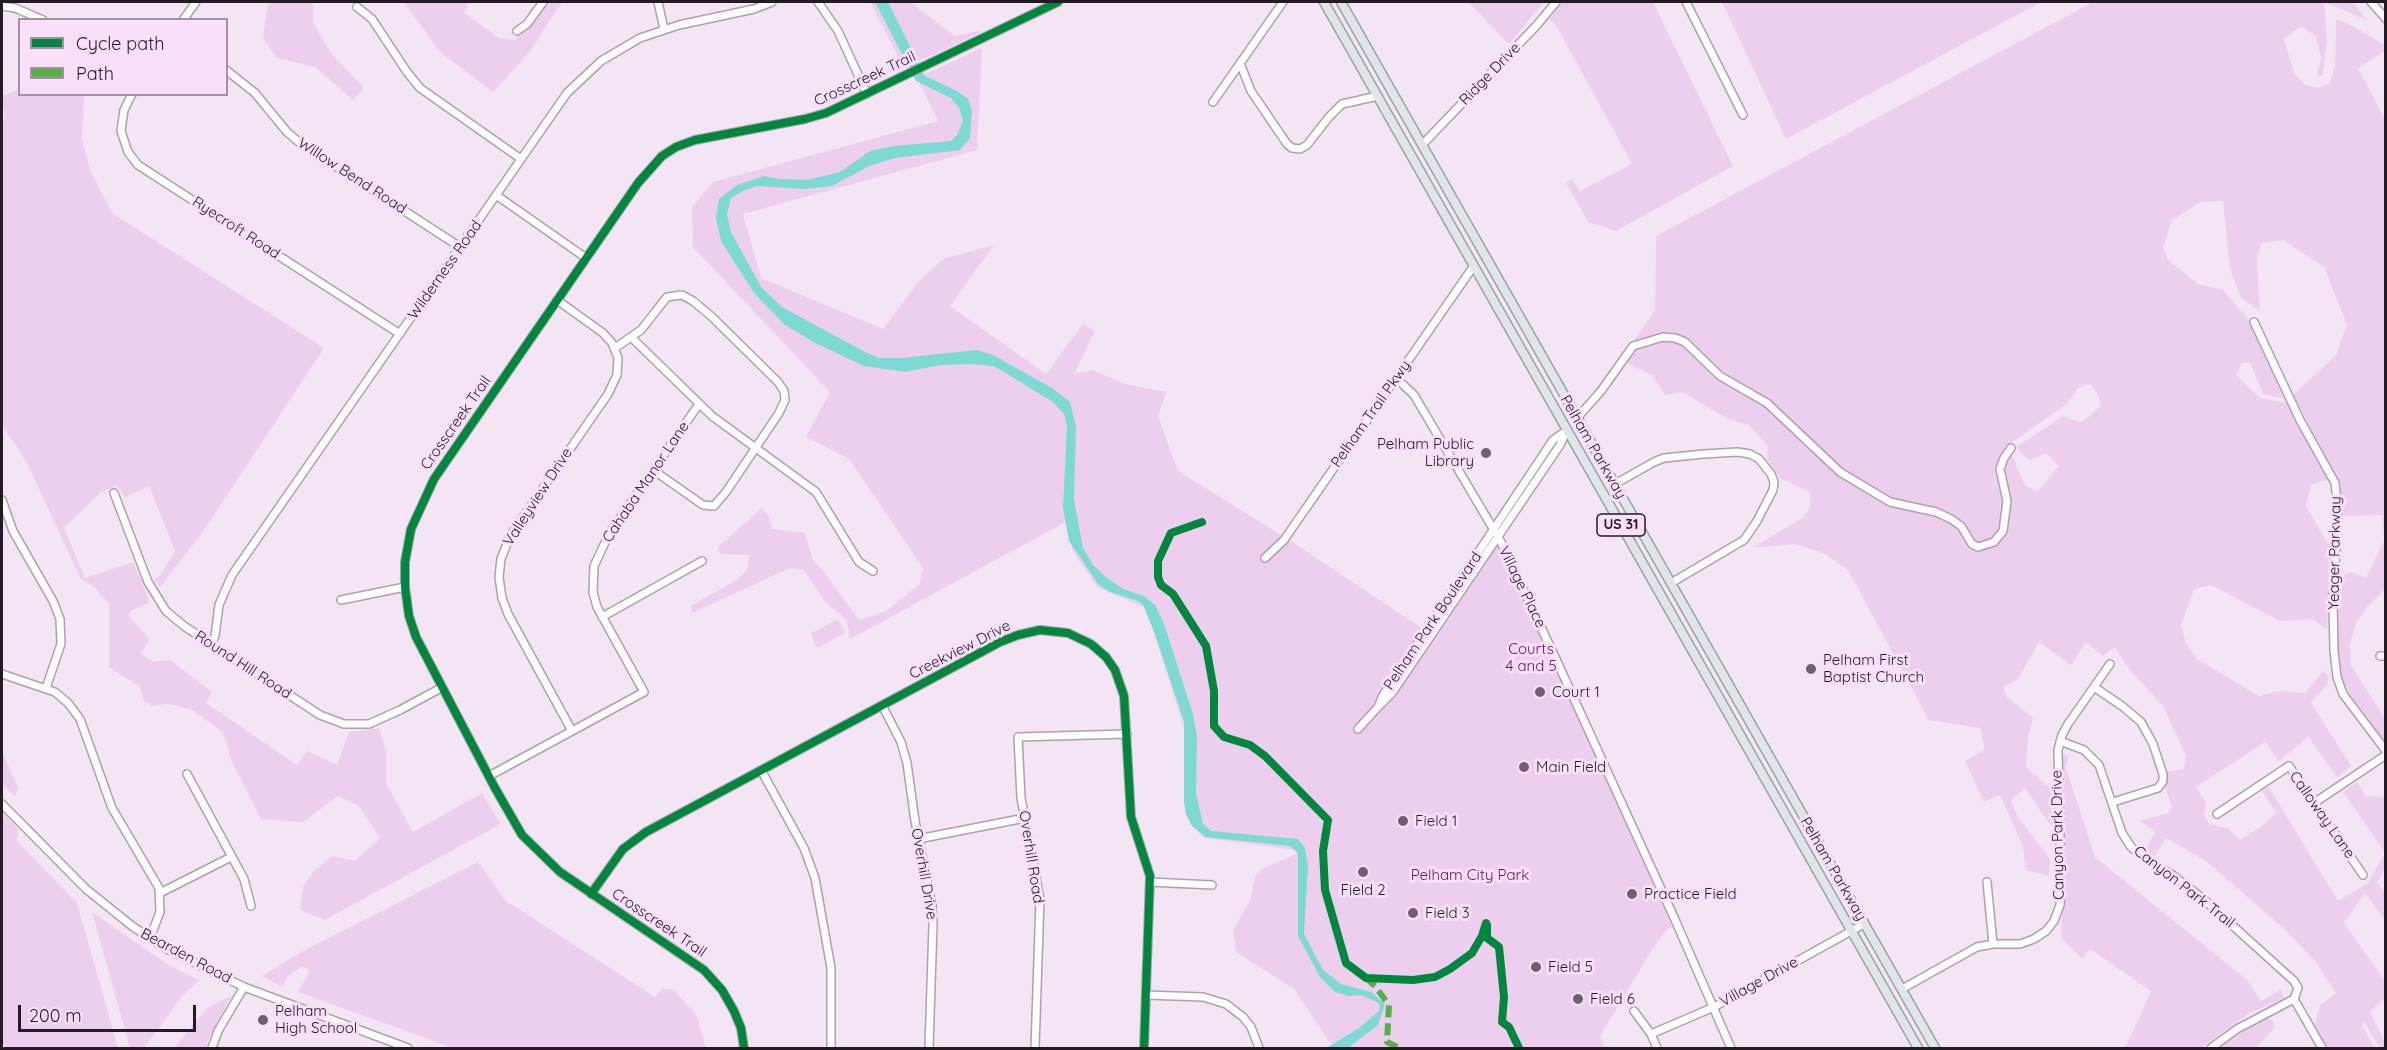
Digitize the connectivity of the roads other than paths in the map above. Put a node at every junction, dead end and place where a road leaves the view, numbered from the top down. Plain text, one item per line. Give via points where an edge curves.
1 (196, 2) edge
2 (543, 2) edge
3 (658, 2) edge
4 (772, 2) edge
5 (818, 2) edge
6 (1058, 2) edge
7 (1283, 2) edge
8 (1324, 2) edge
9 (1341, 2) edge
10 (1556, 2) edge
11 (1686, 2) edge
12 (2372, 2) edge
13 (2, 6) edge
14 (357, 7) dead end
15 (38, 18) edge
16 (184, 18) edge
17 (2385, 20) edge
18 (664, 28) junction
19 (517, 31) dead end
20 (1361, 38) junction
21 (1348, 44) junction
22 (1240, 63) junction
23 (228, 72) edge
24 (867, 94) junction
25 (131, 96) edge
26 (1378, 96) junction
27 (1213, 102) dead end
28 (1399, 104) junction
29 (1386, 111) junction
30 (1743, 115) dead end
31 (1422, 145) junction
32 (521, 159) junction
33 (1417, 166) junction
34 (496, 195) junction
35 (460, 247) junction
36 (1485, 256) junction
37 (586, 258) junction
38 (1473, 267) junction
39 (558, 300) junction
40 (2254, 322) dead end
41 (400, 334) junction
42 (632, 338) junction
43 (615, 348) junction
44 (1396, 378) junction
45 (699, 404) junction
46 (1577, 418) junction
47 (1567, 430) junction
48 (2011, 448) dead end
49 (755, 449) junction
50 (654, 470) junction
51 (1615, 484) junction
52 (1599, 486) junction
53 (114, 493) dead end
54 (2, 500) edge
55 (1496, 534) junction
56 (1265, 558) dead end
57 (702, 561) dead end
58 (873, 571) dead end
59 (1671, 583) junction
60 (405, 587) junction
61 (1658, 590) junction
62 (341, 600) dead end
63 (602, 617) junction
64 (211, 644) junction
65 (2110, 664) dead end
66 (2, 674) edge
67 (2094, 687) junction
68 (46, 688) junction
69 (441, 688) junction
70 (1735, 695) junction
71 (1722, 702) junction
72 (882, 705) junction
73 (1358, 729) dead end
74 (572, 731) junction
75 (1127, 734) junction
76 (2060, 741) junction
77 (2385, 753) edge
78 (1773, 763) junction
79 (761, 770) junction
80 (188, 774) dead end
81 (1763, 774) junction
82 (489, 776) junction
83 (2113, 802) junction
84 (2314, 803) junction
85 (2, 804) edge
86 (2217, 814) dead end
87 (1025, 818) junction
88 (1815, 837) junction
89 (918, 839) junction
90 (1803, 845) junction
91 (231, 856) junction
92 (2363, 875) dead end
93 (1150, 882) junction
94 (1987, 882) dead end
95 (1212, 885) dead end
96 (160, 893) junction
97 (591, 894) junction
98 (252, 906) dead end
99 (1864, 924) junction
100 (1852, 931) junction
101 (150, 938) junction
102 (1993, 944) junction
103 (244, 987) junction
104 (1902, 989) junction
105 (1146, 995) junction
106 (1889, 997) junction
107 (2294, 999) junction
108 (1714, 1007) junction
109 (1634, 1011) dead end
110 (1651, 1034) junction
111 (212, 1048) edge
112 (408, 1048) edge
113 (744, 1048) edge
114 (831, 1048) edge
115 (929, 1048) edge
116 (1035, 1048) edge
117 (1144, 1048) edge
118 (1258, 1048) edge
119 (1657, 1048) edge
120 (1731, 1048) edge
121 (1918, 1048) edge
122 (1935, 1048) edge
123 (2211, 1048) edge
124 (2322, 1048) edge

1 - 16 street
2 - 19 street
3 - 18 street
4 - 18 street, Wilderness Road
5 - 24 street via 837,31
6 - 24 street, Crosscreek Trail
7 - 22 street
8 - 21 main road, Pelham Parkway / US 31
9 - 20 main road, Pelham Parkway / US 31
10 - 31 street, Ridge Drive
11 - 30 street
12 - 17 street
13 - 15 street
14 - 32 street via 372,18 425,92
18 - 32 street, Wilderness Road via 625,45 589,70 567,93
20 - 21 main road
20 - 28 main road, Pelham Parkway / US 31
21 - 26 main road, Pelham Parkway / US 31
22 - 26 street via 1251,91 1292,148 1307,146 1342,104
22 - 27 street
23 - 35 street, Willow Bend Road via 255,93 300,143
24 - 37 street, Crosscreek Trail via 814,117 694,140 668,151 647,171
25 - 41 street, Ryecroft Road via 121,131 128,152 138,165
26 - 29 main road, Pelham Parkway / US 31
28 - 29 main road
28 - 31 main road, Pelham Parkway / US 31
29 - 33 main road, Pelham Parkway / US 31
31 - 33 main road
31 - 36 main road, Pelham Parkway / US 31
32 - 34 street, Wilderness Road
33 - 38 main road, Pelham Parkway / US 31
34 - 35 street, Wilderness Road
34 - 37 street
35 - 41 street, Wilderness Road
36 - 38 main road
36 - 46 main road, Pelham Parkway / US 31
37 - 39 street, Crosscreek Trail
38 - 44 street, Pelham Trail Pkwy
38 - 47 main road, Pelham Parkway / US 31
39 - 43 street via 603,333
39 - 60 street, Crosscreek Trail via 427,490 408,540
40 - 77 street, Yeager Parkway via 2335,483 2338,510 2333,601 2337,677 2343,694
41 - 64 street, Wilderness Road via 232,575 222,597
42 - 43 street
42 - 45 street
42 - 49 street via 667,297 682,295 693,301 782,387 782,409
43 - 74 street, Valleyview Drive via 619,366 614,383 514,529 499,567 508,614
44 - 55 street, Village Place via 1414,395
44 - 56 street, Pelham Trail Pkwy via 1284,540
45 - 49 street
45 - 50 street, Cahaba Manor Lane
46 - 47 main road
46 - 48 street via 1633,346 1663,337 1675,338 1685,342 1720,376 1767,403 1840,472 1890,502 1951,519 1978,547 1994,542 2003,531 2007,501 2000,469
46 - 51 main road, Pelham Parkway / US 31
47 - 52 main road, Pelham Parkway / US 31
47 - 55 street, Pelham Park Boulevard
49 - 50 street via 711,507
49 - 58 street via 816,492 859,562
50 - 63 street, Cahaba Manor Lane via 597,556 593,592
51 - 52 main road
51 - 59 main road, Pelham Parkway / US 31
51 - 59 street via 1654,462 1704,454 1750,454 1771,474 1773,490 1744,540
52 - 61 main road, Pelham Parkway / US 31
53 - 64 street, Round Hill Road via 158,601
54 - 68 street via 60,619 61,644
55 - 73 street, Pelham Park Boulevard via 1386,700
55 - 108 street, Village Place via 1556,657
57 - 63 street
59 - 61 main road
59 - 70 main road, Pelham Parkway / US 31
60 - 62 street
60 - 69 street, Crosscreek Trail via 416,637
61 - 71 main road, Pelham Parkway / US 31
63 - 74 street, Cahaba Manor Lane via 644,692
64 - 69 street, Round Hill Road via 320,715 344,724 379,721
65 - 67 street, Canyon Park Drive
66 - 68 street
67 - 76 street, Canyon Park Drive
67 - 83 street via 2141,722 2163,774 2158,788
68 - 96 street via 68,703 80,718 112,808 156,879
69 - 82 street, Crosscreek Trail
70 - 71 main road
70 - 78 main road, Pelham Parkway / US 31
71 - 81 main road, Pelham Parkway / US 31
72 - 75 street, Creekview Drive via 1000,642 1031,631 1051,630 1082,639 1111,663 1124,696
72 - 79 street, Creekview Drive
72 - 89 street, Overhill Drive via 904,752
74 - 82 street
75 - 87 street, Overhill Road via 1018,737
75 - 93 street, Creekview Drive via 1131,817 1148,864
76 - 83 street, Canyon Park Trail via 2084,750 2095,760
76 - 102 street, Canyon Park Drive via 2058,913 2034,939 2020,944
77 - 84 street
78 - 81 main road
78 - 88 main road, Pelham Parkway / US 31
79 - 97 street, Creekview Drive via 636,838 617,856
79 - 114 street via 804,848 815,878 831,968
80 - 91 street
81 - 90 main road, Pelham Parkway / US 31
82 - 97 street, Crosscreek Trail via 529,843
83 - 107 street, Canyon Park Trail via 2122,833 2131,846 2202,898 2294,981 2298,988
84 - 86 street, Calloway Lane via 2289,766
84 - 92 street, Calloway Lane
85 - 101 street, Bearden Road via 86,889
87 - 89 street
87 - 116 street, Overhill Road via 1040,898
88 - 90 main road
88 - 99 main road, Pelham Parkway / US 31
89 - 115 street, Overhill Drive via 933,924
90 - 100 main road, Pelham Parkway / US 31
91 - 96 street
91 - 98 street via 244,879
93 - 95 street
93 - 105 street, Creekview Drive
94 - 102 street
96 - 101 street via 160,912
97 - 113 street, Crosscreek Trail via 690,958 715,981 734,1011
99 - 100 street, Village Drive
99 - 104 main road, Pelham Parkway / US 31
100 - 106 main road, Pelham Parkway / US 31
100 - 108 street, Village Drive
101 - 103 street, Bearden Road
102 - 104 street, Canyon Park Drive via 1970,950
103 - 111 street
103 - 112 street, Bearden Road
104 - 106 main road
104 - 122 main road, Pelham Parkway / US 31
105 - 117 street, Creekview Drive
105 - 118 street via 1195,996 1226,1004 1251,1027
106 - 121 main road, Pelham Parkway / US 31
107 - 123 street via 2237,1029
107 - 124 street, Canyon Park Trail
108 - 110 street, Village Drive
108 - 120 street, Village Place
109 - 110 street
110 - 119 street

